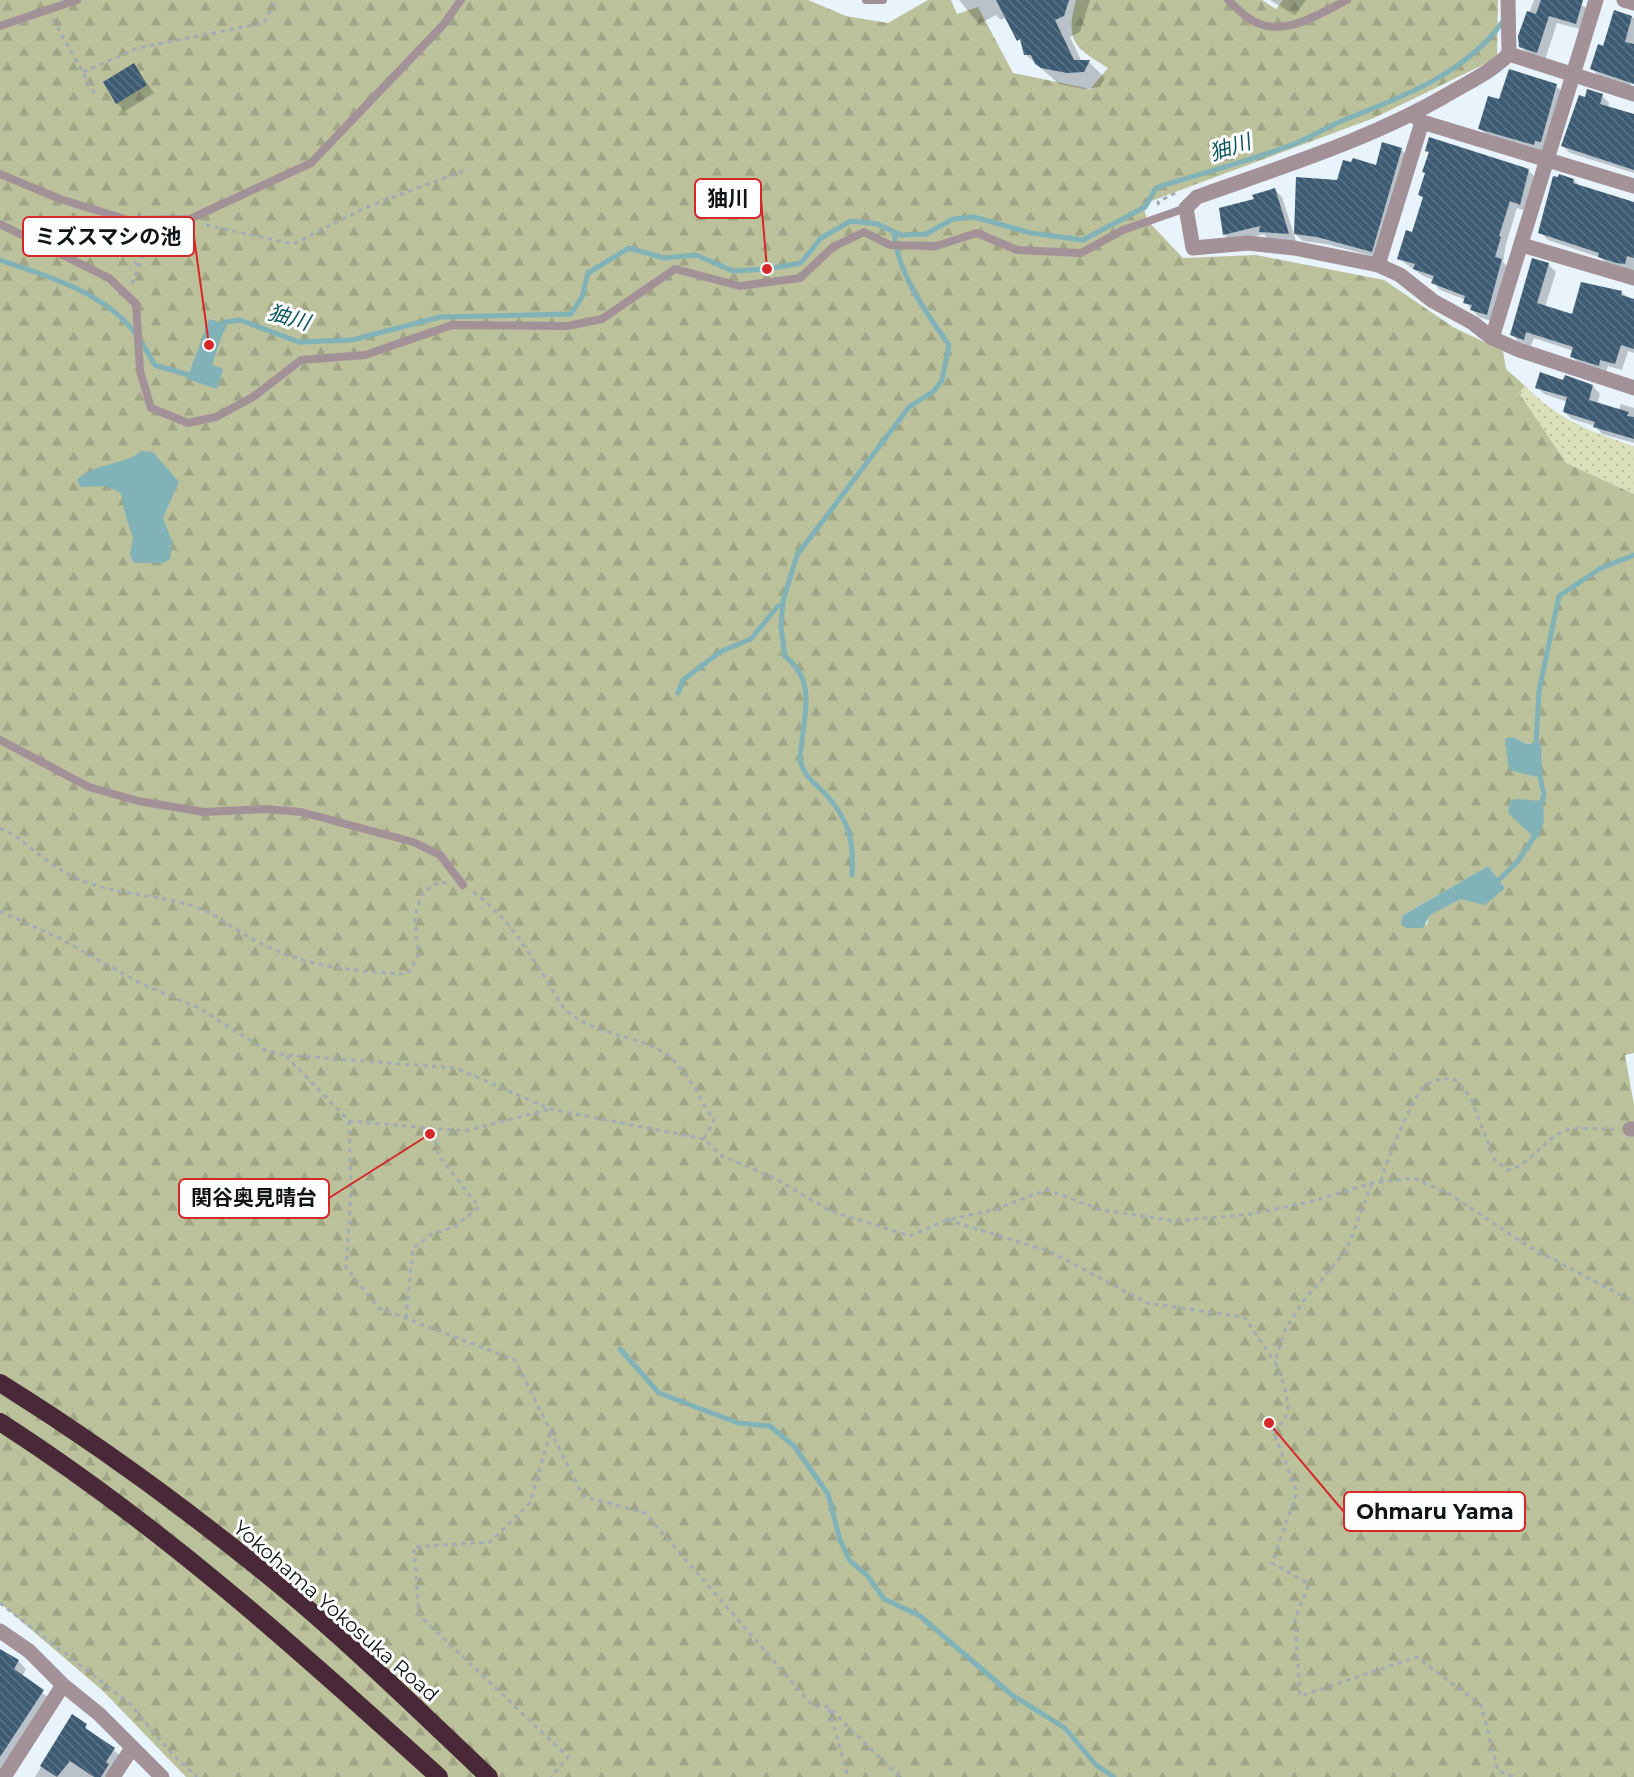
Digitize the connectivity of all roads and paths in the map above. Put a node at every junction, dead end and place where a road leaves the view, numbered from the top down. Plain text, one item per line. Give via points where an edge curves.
1 (77, 0) edge
2 (276, 0) edge
3 (461, 0) edge
4 (866, 0) edge
5 (883, 0) edge
6 (1228, 0) edge
7 (1347, 0) edge
8 (1596, 0) edge
9 (1624, 0) edge
10 (1634, 3) edge
11 (1508, 4) edge
12 (48, 10) junction
13 (0, 26) edge
14 (1509, 54) junction
15 (83, 72) junction
16 (1572, 75) junction
17 (1634, 94) edge
18 (98, 98) dead end
19 (1418, 118) junction
20 (1548, 160) junction
21 (468, 169) dead end
22 (0, 174) edge
23 (1634, 186) edge
24 (1186, 208) junction
25 (111, 215) junction
26 (190, 219) junction
27 (165, 220) junction
28 (0, 224) edge
29 (1522, 245) junction
30 (1378, 265) junction
31 (138, 267) junction
32 (1634, 278) edge
33 (128, 296) junction
34 (1492, 338) junction
35 (1634, 388) edge
36 (0, 740) edge
37 (0, 828) edge
38 (463, 885) junction
39 (0, 911) edge
40 (285, 1055) junction
41 (550, 1109) junction
42 (349, 1121) junction
43 (433, 1128) junction
44 (1632, 1129) edge
45 (704, 1138) junction
46 (1381, 1182) junction
47 (1372, 1183) junction
48 (946, 1220) junction
49 (1634, 1302) edge
50 (406, 1318) junction
51 (1275, 1362) junction
52 (0, 1383) edge
53 (0, 1422) edge
54 (551, 1431) junction
55 (0, 1603) edge
56 (0, 1631) edge
57 (63, 1685) junction
58 (828, 1707) junction
59 (132, 1748) junction
60 (4, 1777) edge
61 (113, 1777) edge
62 (162, 1777) edge
63 (197, 1777) edge
64 (439, 1777) edge
65 (489, 1777) edge
66 (551, 1777) edge
67 (848, 1777) edge
68 (900, 1777) edge
69 (1514, 1777) edge

1 - 12 lane
2 - 15 path via 264,23 138,48
3 - 26 lane via 443,26 311,163
4 - 5 lane
6 - 7 lane via 1250,20 1275,26 1295,25
8 - 16 street
9 - 10 street
11 - 14 street
12 - 13 lane
12 - 15 path
14 - 16 street
14 - 19 street via 1493,70
15 - 18 path
16 - 17 street
16 - 20 street
19 - 20 street
19 - 24 street via 1197,197
19 - 30 street
20 - 23 street
20 - 29 street
21 - 26 path via 367,207 293,244
22 - 25 lane
24 - 30 street via 1192,248 1248,243
24 - 33 lane via 1124,230 1081,254 1017,250 977,233 936,246 908,246 890,245 864,232 833,248 800,278 740,286 675,269 602,319 567,326 452,325 366,354 302,360 253,397 216,417 188,423 152,408 140,371 136,304
25 - 27 lane via 128,220
25 - 31 path
26 - 27 lane
27 - 31 path
28 - 33 lane via 109,278
29 - 32 street
29 - 34 street
30 - 34 street
31 - 33 path
34 - 35 street
36 - 38 lane via 89,787 138,801 204,812 301,812 413,842 440,855
37 - 38 path via 69,875 122,894 198,908 265,946 318,964 362,972 407,974 418,957 415,917 422,893 439,882
38 - 45 path via 497,909 508,922 571,1014 641,1042 673,1060 714,1121
39 - 40 path via 142,984 200,1008 267,1051
40 - 41 path via 456,1068
40 - 42 path
41 - 43 path via 465,1131
41 - 45 path
42 - 43 path
42 - 50 path via 351,1191 346,1268 379,1308
43 - 50 path via 438,1155 479,1207 456,1226 432,1234 413,1248
44 - 46 path via 1567,1130 1545,1142 1521,1168 1507,1170 1494,1159 1471,1098 1456,1080 1441,1078 1424,1087 1398,1136
45 - 48 path via 722,1156 772,1177 831,1210 910,1236
46 - 47 path
46 - 49 path via 1414,1178 1451,1195 1528,1246
47 - 48 path via 1310,1202 1251,1214 1174,1221 1102,1210 1047,1190 993,1210
47 - 51 path via 1346,1251 1304,1300 1285,1330
48 - 51 path via 1049,1251 1148,1303 1244,1317
50 - 54 path via 515,1360
51 - 69 path via 1288,1407 1285,1420 1273,1431 1297,1492 1272,1563 1310,1584 1295,1619 1300,1696 1417,1657 1481,1705 1498,1771
52 - 65 highway, Yokohama Yokosuka Road via 140,1479 260,1569
53 - 64 highway via 57,1458 197,1564
54 - 58 path via 583,1496 645,1513 813,1706
54 - 66 path via 530,1503 490,1542 414,1547 419,1615 568,1757
55 - 63 path via 129,1703
56 - 57 street
57 - 59 street
57 - 60 street
58 - 67 path
58 - 68 path
59 - 61 street
59 - 62 street

